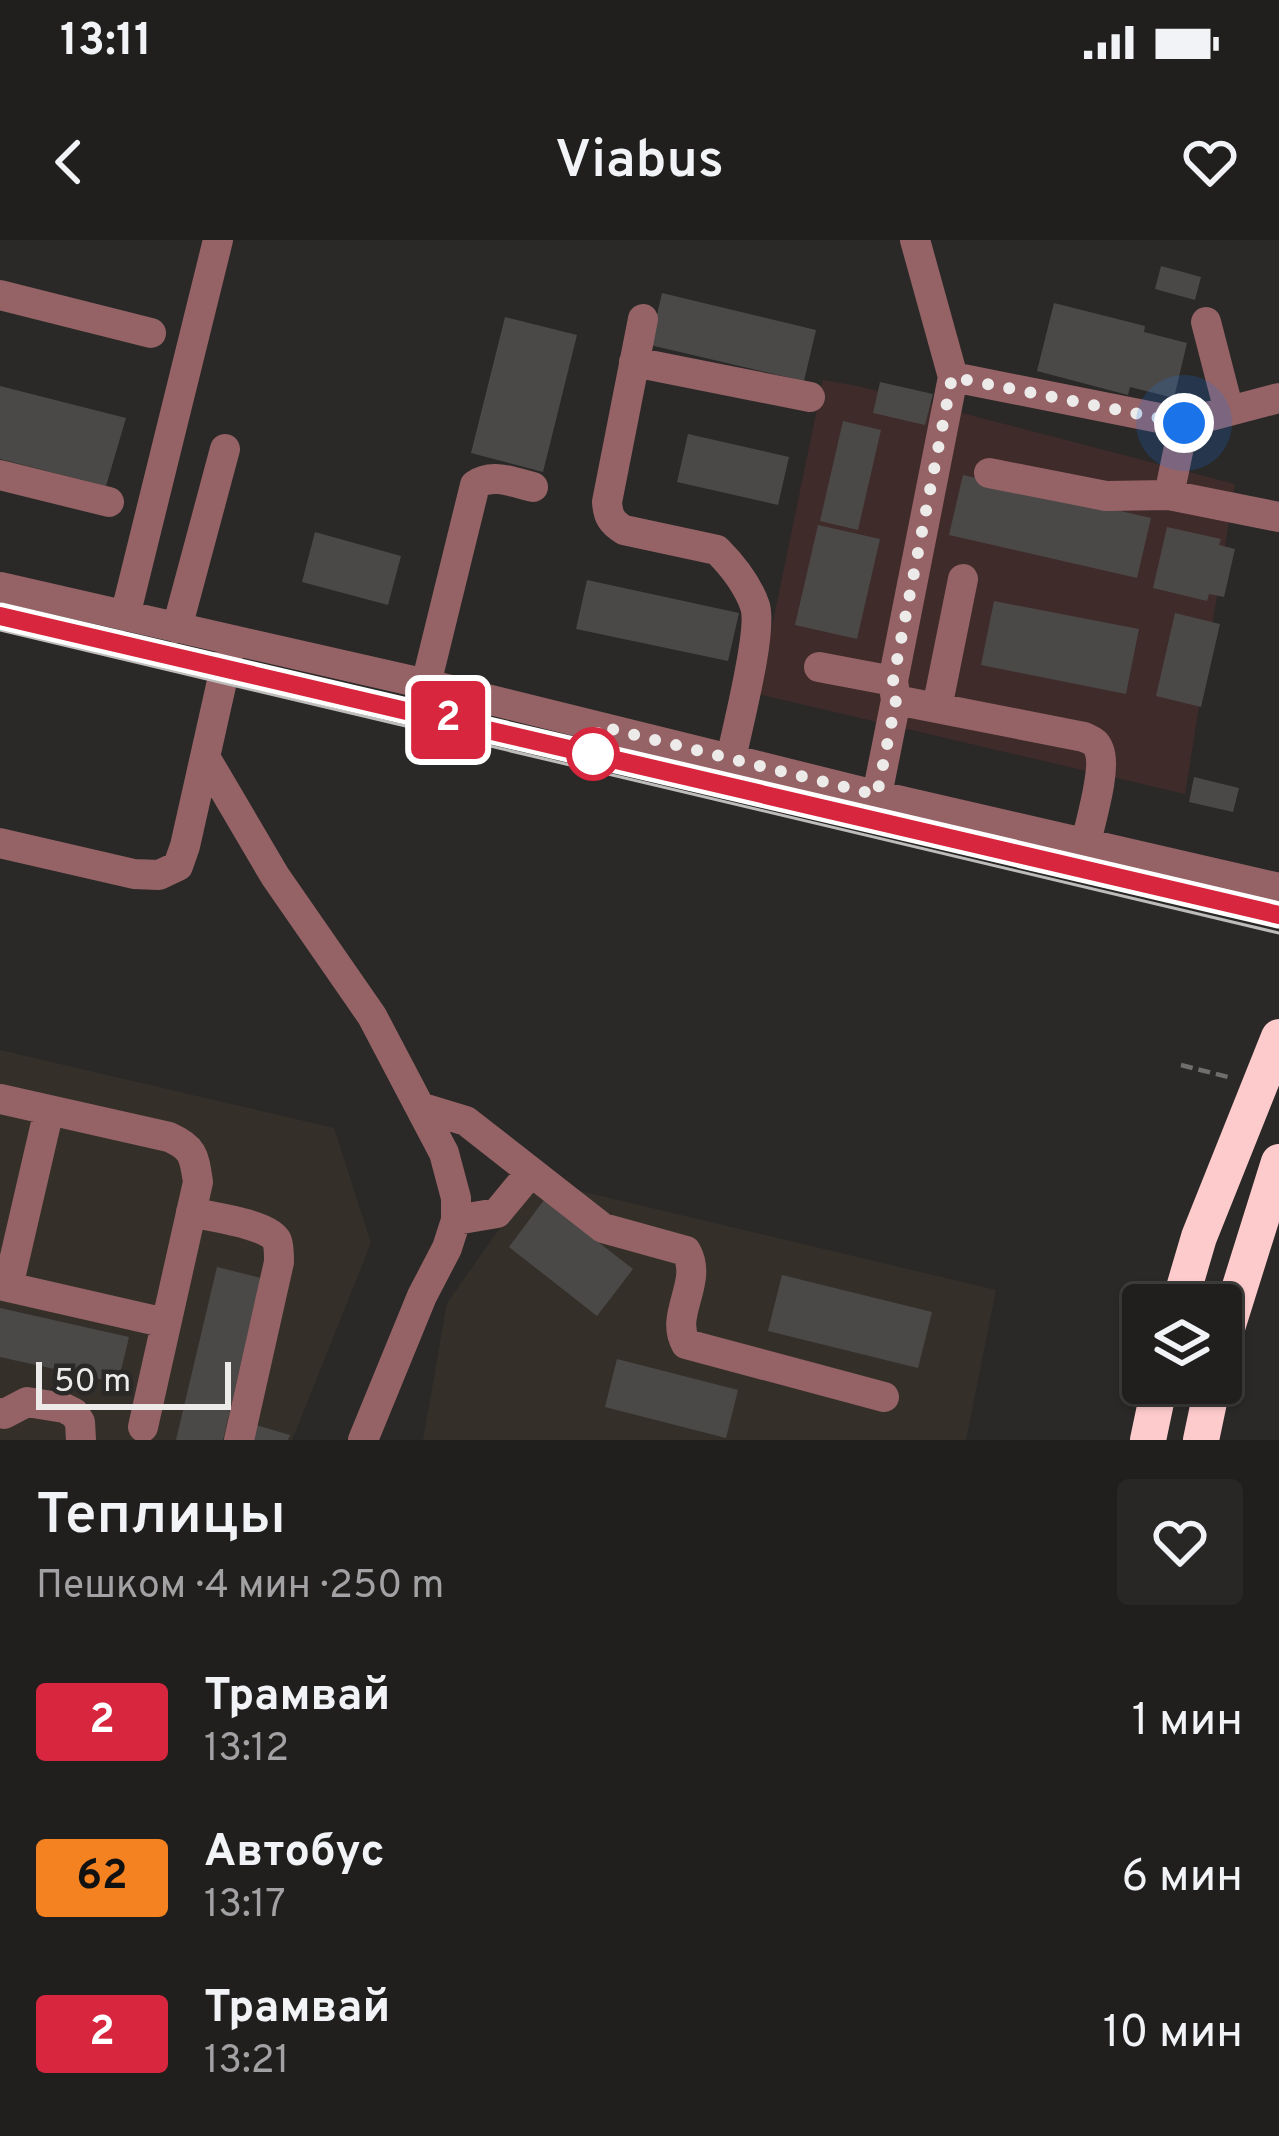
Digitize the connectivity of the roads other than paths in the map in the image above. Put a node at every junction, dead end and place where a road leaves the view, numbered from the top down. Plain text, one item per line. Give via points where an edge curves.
1 (218, 240) edge
2 (915, 240) edge
3 (0, 295) edge
4 (643, 319) dead end
5 (1206, 322) dead end
6 (152, 333) dead end
7 (634, 362) junction
8 (952, 377) junction
9 (810, 397) dead end
10 (1279, 398) edge
11 (1229, 411) junction
12 (1184, 423) junction
13 (225, 449) dead end
14 (989, 473) dead end
15 (0, 475) edge
16 (532, 487) dead end
17 (1169, 495) junction
18 (109, 502) dead end
19 (1279, 517) edge
20 (963, 579) dead end
21 (0, 586) edge
22 (125, 616) junction
23 (177, 628) junction
24 (231, 641) junction
25 (820, 667) dead end
26 (426, 684) junction
27 (895, 691) junction
28 (938, 708) junction
29 (205, 757) junction
30 (731, 759) junction
31 (877, 795) junction
32 (0, 843) edge
33 (1086, 843) junction
34 (1279, 888) edge
35 (1279, 1037) edge
36 (0, 1099) edge
37 (420, 1107) junction
38 (49, 1110) junction
39 (1279, 1162) edge
40 (532, 1172) junction
41 (191, 1212) junction
42 (456, 1220) junction
43 (1185, 1284) edge
44 (1241, 1284) edge
45 (4, 1286) edge
46 (166, 1323) junction
47 (884, 1397) dead end
48 (1156, 1404) edge
49 (1209, 1404) edge
50 (1, 1420) edge
51 (143, 1427) dead end
52 (81, 1440) edge
53 (239, 1440) edge
54 (363, 1440) edge
55 (1148, 1440) edge
56 (1201, 1440) edge

1 - 22 street
2 - 8 street
3 - 6 street
4 - 7 street
5 - 11 street
7 - 9 street
7 - 30 street via 608,514 624,530 717,550 754,604 756,635
8 - 12 street
8 - 27 street
10 - 11 street
11 - 12 street
12 - 17 street
13 - 23 street
14 - 17 street via 1106,496
15 - 18 street
16 - 26 street via 496,478 475,485
17 - 19 street
20 - 28 street
21 - 22 street
22 - 23 street
23 - 24 street
24 - 26 street
24 - 29 street
25 - 27 street
26 - 30 street
27 - 28 street
27 - 31 street
28 - 33 street via 1094,742 1101,765
29 - 32 street via 178,866 159,875
29 - 37 street via 372,1016
30 - 31 street
31 - 33 street
33 - 34 street
35 - 43 highway via 1251,1079
36 - 38 street
37 - 40 street via 466,1121
37 - 42 street via 444,1153
38 - 41 street via 185,1144 198,1182
38 - 45 street
39 - 44 highway
40 - 42 street via 497,1213
40 - 47 street via 603,1228 686,1251 693,1275 680,1323 686,1344
41 - 46 street
41 - 53 street via 262,1228 279,1244
42 - 54 street
45 - 46 street
46 - 51 street
48 - 55 highway
49 - 56 highway
50 - 52 street via 27,1402 64,1408 80,1422

